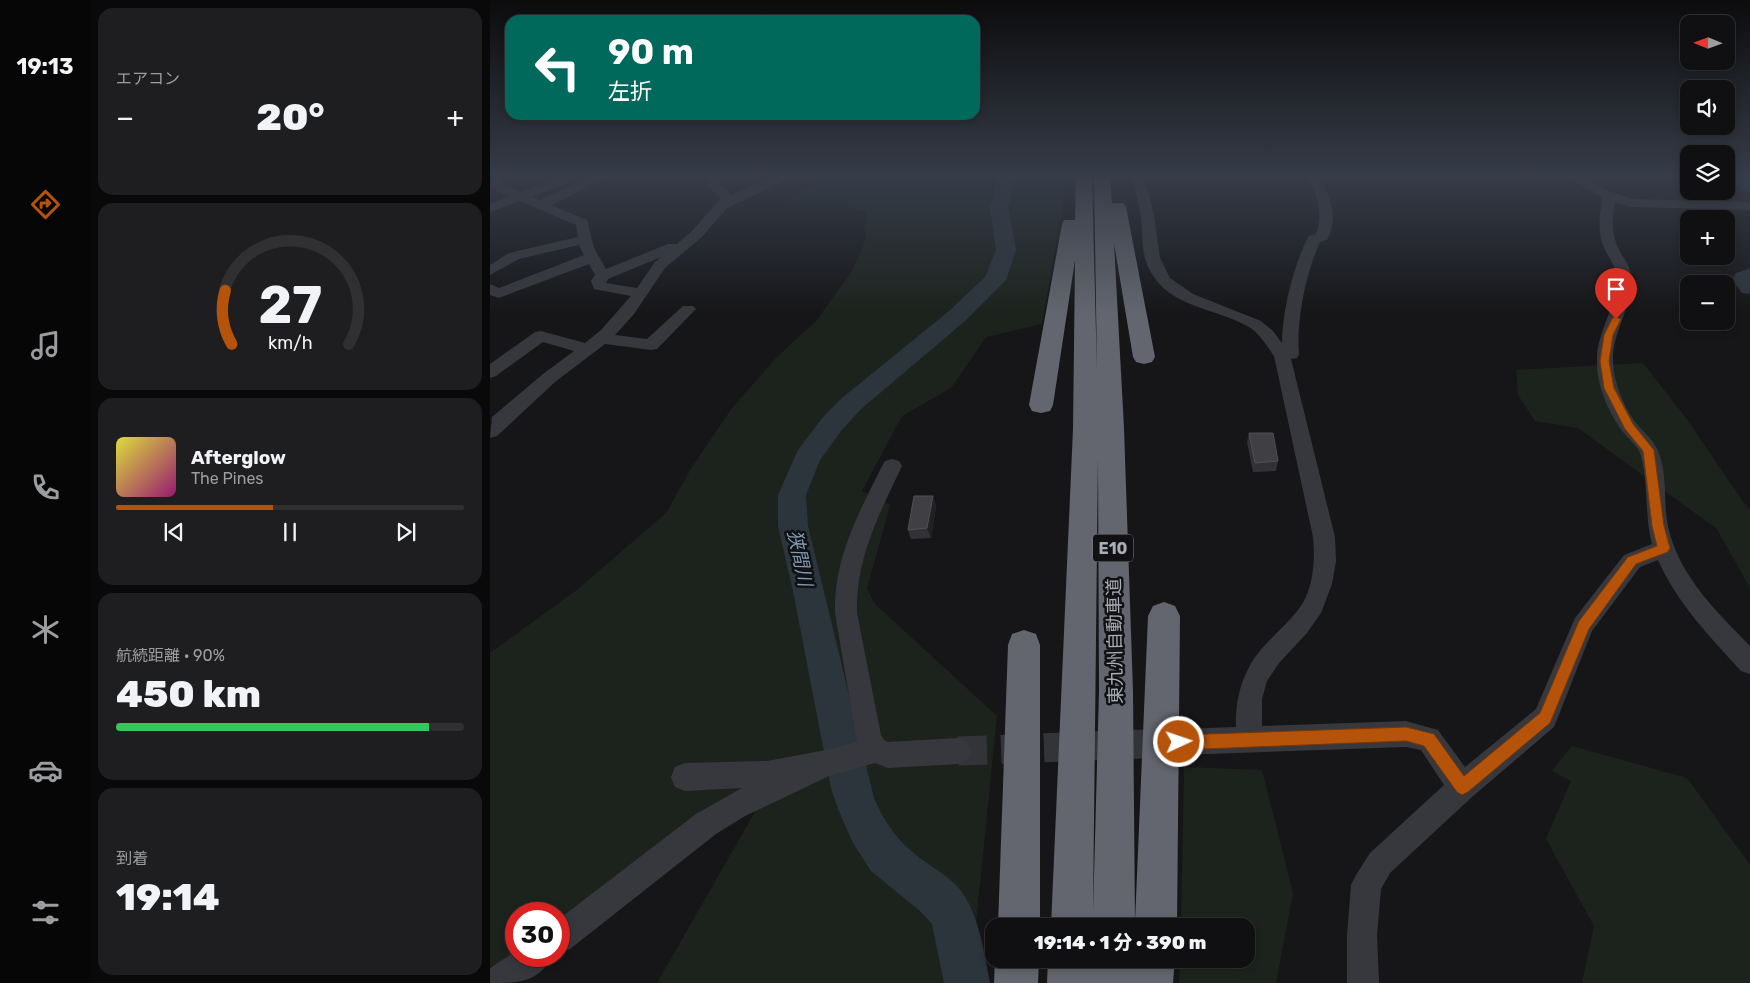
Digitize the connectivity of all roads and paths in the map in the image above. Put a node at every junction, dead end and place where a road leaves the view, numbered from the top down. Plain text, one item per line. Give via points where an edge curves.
1 (579, 222) edge
2 (708, 222) edge
3 (1071, 222) edge
4 (1084, 222) edge
5 (1104, 222) edge
6 (1120, 222) edge
7 (1148, 222) edge
8 (1325, 222) edge
9 (1606, 222) edge
10 (586, 239) junction
11 (683, 246) junction
12 (593, 257) junction
13 (490, 271) edge
14 (603, 276) junction
15 (490, 289) edge
16 (641, 293) junction
17 (688, 309) dead end
18 (601, 338) junction
19 (587, 349) junction
20 (1282, 356) junction
21 (1144, 357) dead end
22 (490, 372) edge
23 (1041, 405) dead end
24 (490, 432) edge
25 (892, 466) dead end
26 (1664, 548) junction
27 (1164, 616) dead end
28 (1024, 645) dead end
29 (1750, 663) edge
30 (1250, 739) junction
31 (1179, 742) tunnel mouth
32 (875, 750) junction
33 (958, 751) tunnel mouth
34 (826, 763) junction
35 (685, 777) dead end
36 (1462, 787) junction
37 (1020, 918) edge
38 (1072, 918) edge
39 (1114, 918) edge
40 (1156, 918) edge
41 (570, 929) edge
42 (521, 967) edge
43 (1017, 968) edge
44 (1070, 968) edge
45 (1113, 968) edge
46 (1152, 968) edge
47 (493, 983) edge
48 (1016, 983) edge
49 (1069, 983) edge
50 (1113, 983) edge
51 (1151, 983) edge
52 (1363, 983) edge

1 - 10 street
2 - 11 street
3 - 23 highway
4 - 38 highway, 東九州自動車道 / E10 via 1086,439
5 - 39 highway, 東九州自動車道 / E10 via 1116,681
6 - 21 highway
7 - 20 street via 1151,256 1158,272 1178,293 1257,325 1274,342
8 - 20 street via 1322,237 1314,239 1308,252 1291,317 1291,354
9 - 26 street via 1610,246 1623,269 1625,280 1604,361 1609,388 1624,419 1648,450
10 - 12 street
10 - 13 street via 514,256
11 - 14 street
11 - 16 street via 660,265
12 - 14 street
12 - 15 street via 499,293
14 - 16 street via 598,281 599,286
16 - 18 street
17 - 18 street via 651,345
18 - 19 street
19 - 22 street via 541,336
19 - 24 street via 549,378
20 - 30 street via 1327,558 1324,578 1300,626 1272,652 1257,675 1248,707
25 - 32 street via 858,537 844,592 869,740
26 - 29 street via 1687,590
26 - 36 street via 1632,560 1583,625 1545,718
27 - 40 highway
28 - 37 highway
30 - 31 street
30 - 36 street via 1406,734 1429,739
32 - 33 street via 888,754
32 - 34 street
34 - 35 street via 767,774
34 - 41 street via 735,806 706,824
36 - 52 street via 1380,863 1366,885
42 - 47 street
43 - 48 highway
44 - 49 highway, 東九州自動車道 / E10
45 - 50 highway, 東九州自動車道 / E10
46 - 51 highway

